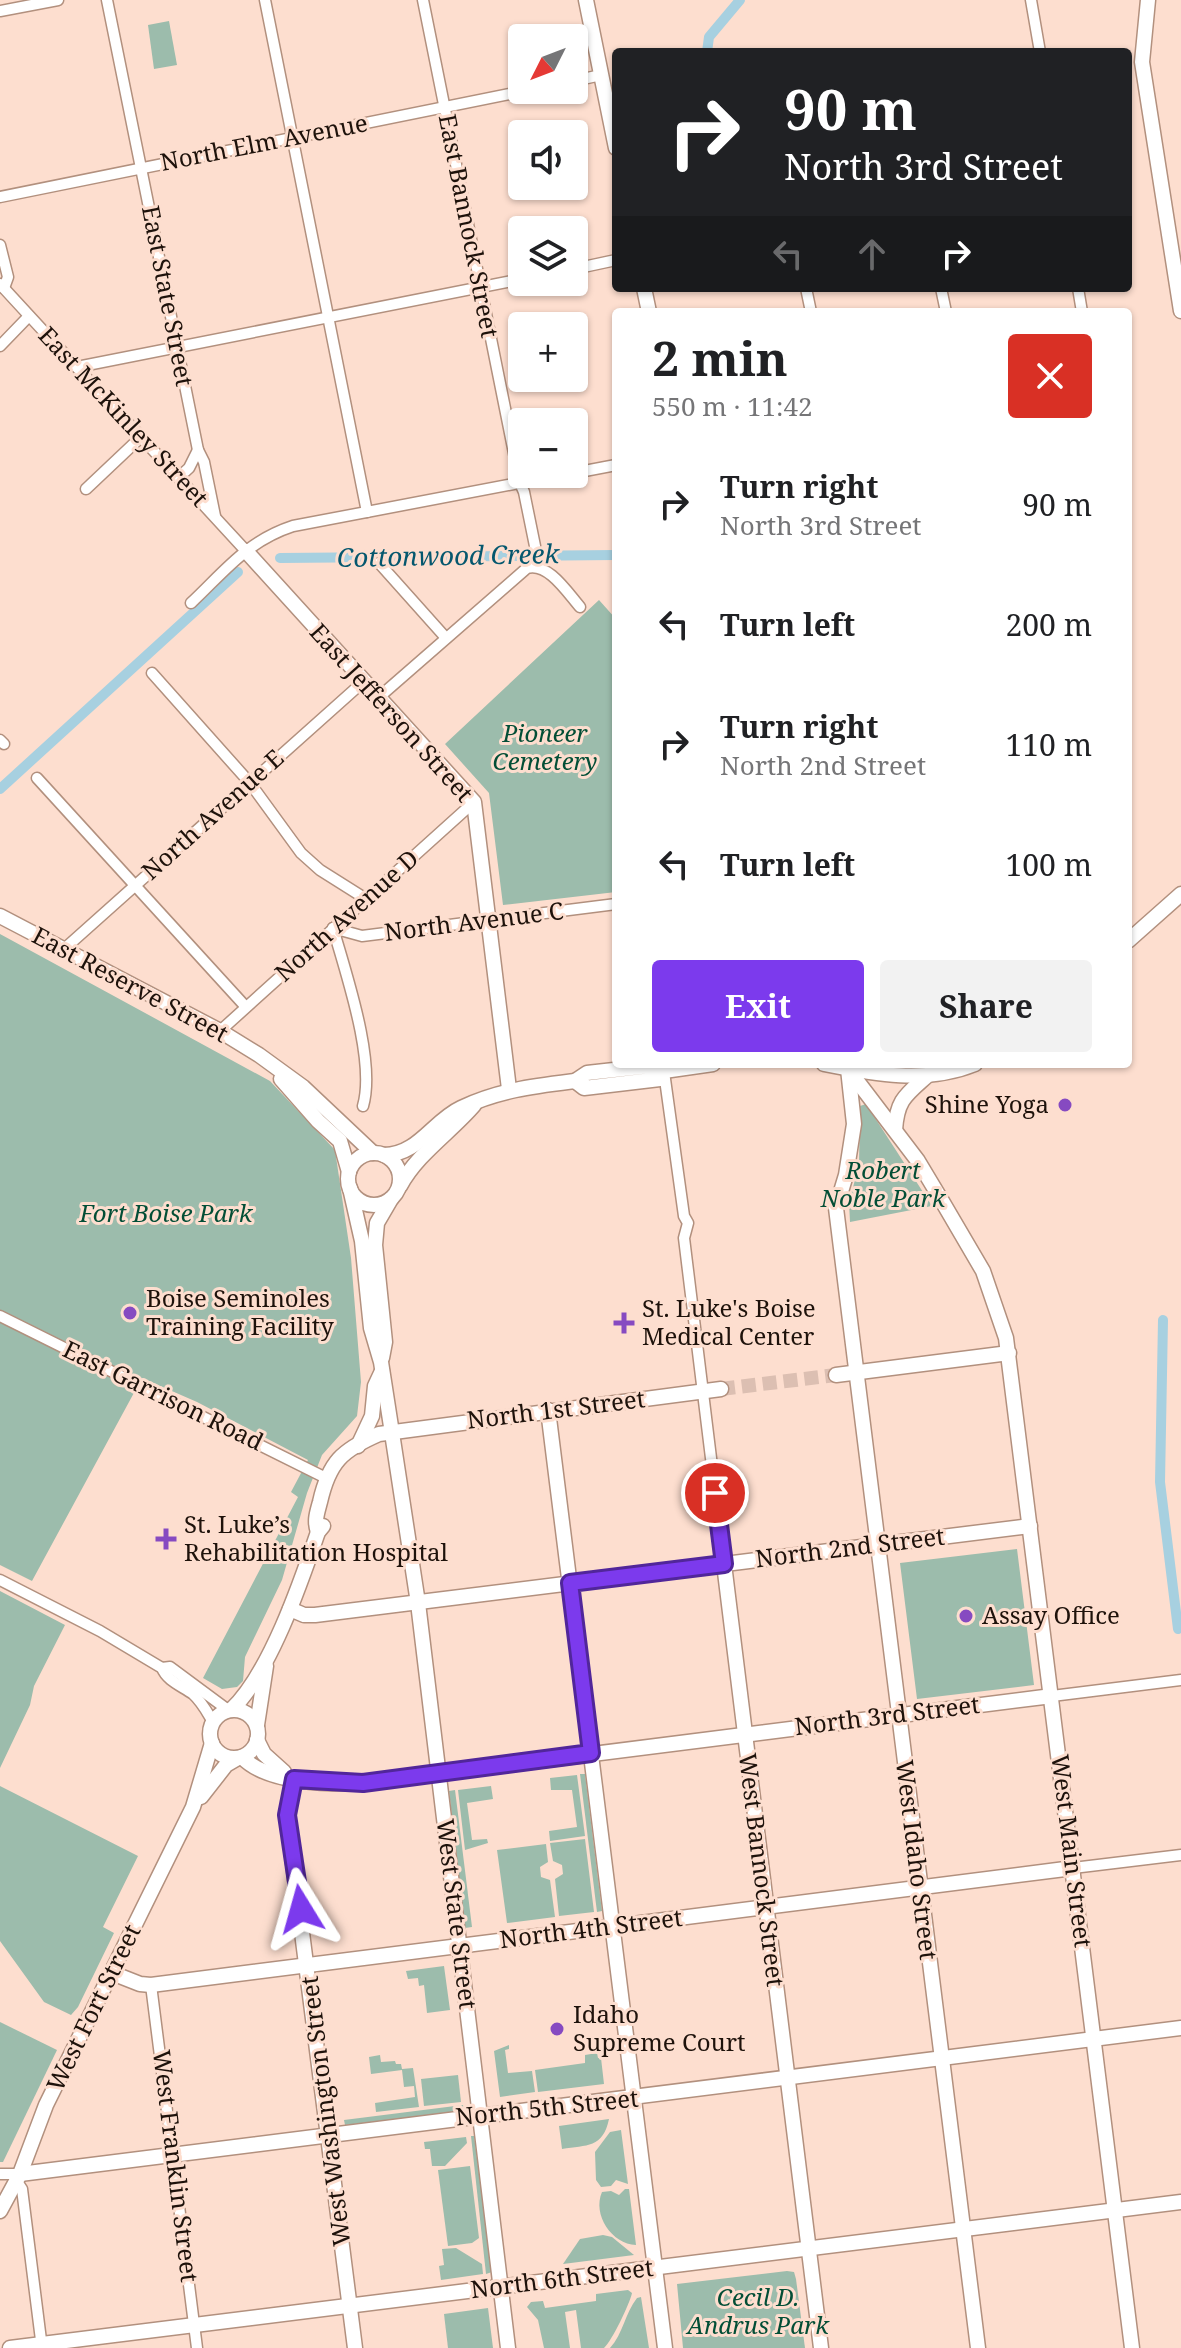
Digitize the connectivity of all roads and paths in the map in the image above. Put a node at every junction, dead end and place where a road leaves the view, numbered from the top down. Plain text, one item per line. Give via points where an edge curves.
1 (58, 0) edge
2 (107, 0) edge
3 (265, 0) edge
4 (423, 0) edge
5 (586, 0) edge
6 (1031, 0) edge
7 (1148, 0) edge
8 (0, 11) edge
9 (1039, 48) edge
10 (601, 75) junction
11 (588, 78) edge
12 (508, 94) edge
13 (444, 107) junction
14 (612, 129) edge
15 (292, 138) junction
16 (141, 168) junction
17 (0, 197) edge
18 (0, 245) edge
19 (612, 261) edge
20 (588, 266) edge
21 (508, 282) edge
22 (2, 286) edge
23 (480, 287) junction
24 (1181, 311) edge
25 (29, 316) junction
26 (328, 316) junction
27 (0, 346) edge
28 (177, 347) junction
29 (77, 367) junction
30 (508, 424) edge
31 (141, 437) junction
32 (198, 450) junction
33 (612, 466) edge
34 (588, 470) edge
35 (178, 478) junction
36 (508, 485) edge
37 (522, 488) edge
38 (86, 489) dead end
39 (367, 512) junction
40 (216, 518) junction
41 (535, 546) dead end
42 (246, 551) junction
43 (379, 563) dead end
44 (191, 603) dead end
45 (580, 607) dead end
46 (446, 638) junction
47 (152, 673) dead end
48 (363, 682) junction
49 (378, 698) junction
50 (37, 778) dead end
51 (250, 783) junction
52 (474, 802) junction
53 (135, 885) junction
54 (1181, 894) edge
55 (366, 899) junction
56 (612, 905) edge
57 (0, 916) edge
58 (489, 920) junction
59 (333, 928) junction
60 (1132, 937) edge
61 (63, 950) junction
62 (245, 1006) junction
63 (220, 1031) junction
64 (259, 1055) junction
65 (631, 1068) edge
66 (663, 1068) edge
67 (846, 1068) edge
68 (848, 1068) edge
69 (852, 1068) edge
70 (966, 1068) edge
71 (928, 1075) junction
72 (509, 1089) junction
73 (478, 1100) junction
74 (363, 1106) dead end
75 (895, 1130) junction
76 (379, 1154) junction
77 (349, 1172) junction
78 (350, 1188) junction
79 (395, 1193) junction
80 (0, 1316) edge
81 (1009, 1353) junction
82 (381, 1367) junction
83 (856, 1372) junction
84 (836, 1375) tunnel mouth
85 (721, 1389) tunnel mouth
86 (702, 1391) junction
87 (548, 1410) junction
88 (392, 1433) junction
89 (360, 1442) junction
90 (326, 1478) junction
91 (1030, 1526) junction
92 (318, 1532) junction
93 (877, 1545) junction
94 (724, 1564) junction
95 (0, 1580) edge
96 (570, 1583) junction
97 (418, 1603) junction
98 (290, 1609) junction
99 (268, 1654) junction
100 (162, 1668) junction
101 (1181, 1680) edge
102 (1052, 1696) junction
103 (230, 1710) junction
104 (898, 1715) junction
105 (213, 1722) junction
106 (257, 1733) junction
107 (745, 1734) junction
108 (212, 1743) junction
109 (591, 1753) junction
110 (240, 1757) junction
111 (439, 1775) junction
112 (294, 1779) junction
113 (193, 1807) junction
114 (1181, 1855) edge
115 (1073, 1868) junction
116 (919, 1887) junction
117 (766, 1907) junction
118 (613, 1926) junction
119 (460, 1946) junction
120 (308, 1965) junction
121 (112, 1973) junction
122 (151, 1985) junction
123 (1181, 2028) edge
124 (1094, 2039) junction
125 (941, 2058) junction
126 (787, 2077) junction
127 (634, 2098) junction
128 (481, 2115) junction
129 (328, 2134) junction
130 (173, 2154) junction
131 (0, 2174) edge
132 (18, 2177) junction
133 (1181, 2202) edge
134 (0, 2211) edge
135 (1115, 2211) junction
136 (962, 2230) junction
137 (809, 2249) junction
138 (655, 2268) junction
139 (502, 2287) junction
140 (349, 2306) junction
141 (195, 2325) junction
142 (41, 2346) edge
143 (10, 2348) edge
144 (197, 2348) edge
145 (355, 2348) edge
146 (508, 2348) edge
147 (665, 2348) edge
148 (821, 2348) edge
149 (978, 2348) edge
150 (1132, 2348) edge

1 - 8 street
2 - 16 street, East State Street
3 - 15 street
4 - 13 street, East Bannock Street
5 - 10 street
6 - 9 street
7 - 24 street via 1142,62
10 - 11 street
10 - 14 street
12 - 13 street, North Elm Avenue
13 - 15 street, North Elm Avenue
13 - 23 street, East Bannock Street
15 - 16 street, North Elm Avenue
15 - 26 street
16 - 17 street, North Elm Avenue
16 - 28 street, East State Street
18 - 22 street via 8,277
19 - 20 street
21 - 23 street
22 - 25 street, East McKinley Street
23 - 26 street
23 - 30 street, East Bannock Street
25 - 27 street
25 - 29 street, East McKinley Street
26 - 28 street
26 - 39 street
28 - 29 street
28 - 32 street, East State Street
29 - 31 street, East McKinley Street
31 - 35 street, East McKinley Street
31 - 38 street
32 - 35 street
32 - 40 street, East State Street
33 - 34 street
35 - 40 street, East McKinley Street
36 - 39 street
37 - 41 street, East Bannock Street
39 - 42 street via 293,526
40 - 42 street, East McKinley Street
42 - 44 street
42 - 48 street, East Jefferson Street
43 - 46 street
45 - 46 street via 550,574 532,566
46 - 49 street
47 - 51 street
48 - 49 street, East Jefferson Street
48 - 51 street, North Avenue E
49 - 52 street, East Jefferson Street
50 - 53 street
51 - 53 street, North Avenue E
51 - 55 street via 301,853
52 - 55 street, North Avenue D
52 - 58 street, East Jefferson Street
53 - 61 street, North Avenue E
53 - 62 street
54 - 60 street
55 - 59 street, North Avenue D
56 - 58 street, North Avenue C
57 - 61 street, East Reserve Street
58 - 59 street, North Avenue C via 362,936
58 - 72 street, East Jefferson Street
59 - 62 street, North Avenue D
59 - 74 street via 360,1026
61 - 63 street, East Reserve Street
62 - 63 street, North Avenue D
63 - 64 street, East Reserve Street
64 - 76 street, East Reserve Street
64 - 77 street, East Reserve Street via 340,1141
65 - 72 street
66 - 86 street via 688,1223 684,1238
67 - 83 street, West Idaho Street via 854,1124 836,1208
68 - 75 street, West Main Street
69 - 71 street via 874,1075
70 - 71 street
71 - 75 street via 902,1098
72 - 73 street
73 - 76 street via 403,1152
73 - 79 street via 408,1169
75 - 81 street, West Main Street via 983,1271
76 - 77 street via 358,1159
76 - 79 street via 396,1164 400,1179
77 - 78 street
78 - 79 street via 368,1204 384,1203
78 - 82 street
79 - 82 street via 377,1223 375,1245 385,1342
80 - 90 street, East Garrison Road
81 - 83 street
81 - 91 street, West Main Street
82 - 88 street, West State Street
82 - 89 street via 372,1416
83 - 84 street
83 - 93 street, West Idaho Street
85 - 86 street, North 1st Street
86 - 87 street, North 1st Street
86 - 94 street, West Bannock Street
87 - 88 street, North 1st Street
87 - 96 street
88 - 89 street
88 - 97 street, West State Street
89 - 90 street via 337,1459
89 - 92 street via 334,1481
90 - 92 street via 315,1524
91 - 93 street, North 2nd Street
91 - 102 street, West Main Street
92 - 98 street
93 - 94 street, North 2nd Street
93 - 104 street, West Idaho Street
94 - 96 street, North 2nd Street
94 - 107 street, West Bannock Street
95 - 100 street
96 - 97 street, North 2nd Street
96 - 109 street
97 - 98 street, North 2nd Street via 315,1615
97 - 111 street, West State Street
98 - 99 street
99 - 103 street via 246,1694
99 - 106 street
100 - 103 street via 170,1667
100 - 105 street via 194,1695
101 - 102 street
102 - 104 street, North 3rd Street
102 - 115 street, West Main Street
103 - 105 street
103 - 106 street via 248,1714
104 - 107 street, North 3rd Street
104 - 116 street, West Idaho Street
105 - 108 street
106 - 110 street via 251,1752
106 - 112 street via 272,1764
107 - 109 street, North 3rd Street
107 - 117 street, West Bannock Street
108 - 110 street via 223,1755
108 - 113 street, West Fort Street
109 - 111 street, North 3rd Street
109 - 118 street
110 - 112 street, North 3rd Street
110 - 113 street, West Fort Street via 218,1773
111 - 112 street, North 3rd Street via 363,1783
111 - 119 street, West State Street
112 - 120 street, West Washington Street via 287,1815
113 - 121 street, West Fort Street
114 - 115 street
115 - 116 street, North 4th Street
115 - 124 street, West Main Street
116 - 117 street, North 4th Street
116 - 125 street, West Idaho Street
117 - 118 street, North 4th Street
117 - 126 street, West Bannock Street
118 - 119 street, North 4th Street
118 - 127 street
119 - 120 street, North 4th Street
119 - 128 street, West State Street
120 - 122 street, North 4th Street
120 - 129 street, West Washington Street
121 - 122 street, North 4th Street
121 - 132 street, West Fort Street via 46,2105
122 - 130 street, West Franklin Street
123 - 124 street, North 5th Street
124 - 125 street, North 5th Street
124 - 135 street, West Main Street
125 - 126 street, North 5th Street
125 - 136 street, West Idaho Street
126 - 127 street, North 5th Street
126 - 137 street, West Bannock Street
127 - 128 street, North 5th Street
127 - 138 street
128 - 129 street, North 5th Street
128 - 139 street, West State Street
129 - 130 street, North 5th Street
129 - 140 street, West Washington Street
130 - 132 street, North 5th Street
130 - 141 street, West Franklin Street
131 - 132 street, North 5th Street
132 - 134 street, West Fort Street
132 - 142 street
133 - 135 street, North 6th Street
135 - 136 street, North 6th Street
135 - 150 street, West Main Street
136 - 137 street, North 6th Street
136 - 149 street, West Idaho Street
137 - 138 street, North 6th Street
137 - 148 street, West Bannock Street
138 - 139 street, North 6th Street
138 - 147 street
139 - 140 street, North 6th Street
139 - 146 street, West State Street
140 - 141 street, North 6th Street
140 - 145 street, West Washington Street
141 - 142 street, North 6th Street
141 - 144 street, West Franklin Street
142 - 143 street, North 6th Street

